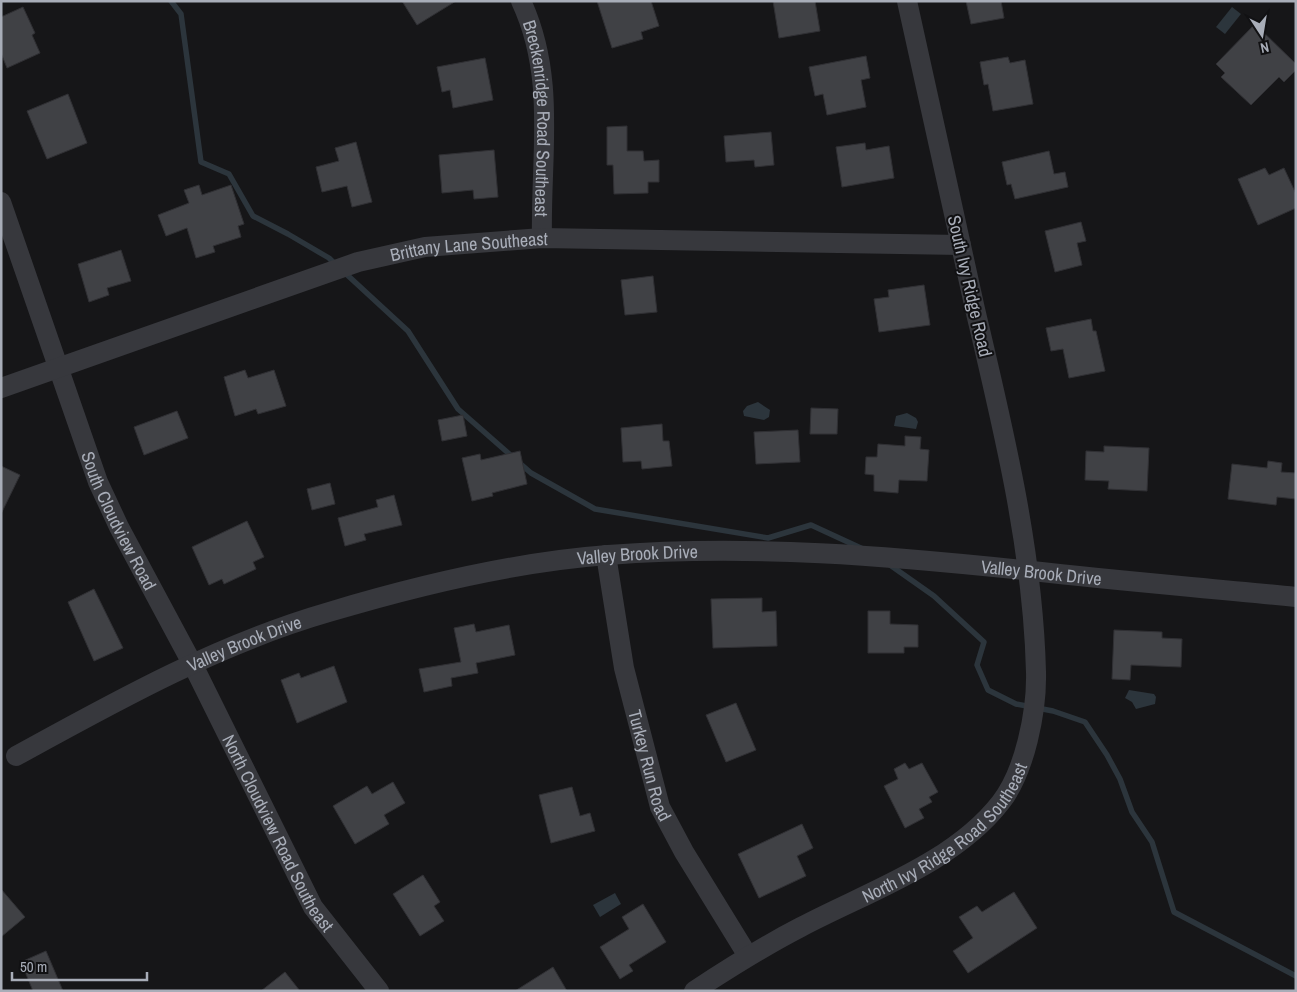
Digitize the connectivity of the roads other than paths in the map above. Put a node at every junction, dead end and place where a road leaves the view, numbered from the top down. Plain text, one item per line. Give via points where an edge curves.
1 (521, 1) edge
2 (907, 1) edge
3 (1, 202) edge
4 (542, 238) junction
5 (961, 245) junction
6 (58, 369) junction
7 (1, 388) edge
8 (606, 555) junction
9 (1028, 571) junction
10 (1296, 596) edge
11 (194, 665) junction
12 (16, 756) dead end
13 (748, 956) junction
14 (379, 991) edge
15 (694, 991) edge

1 - 4 street, Breckenridge Road Southeast via 541,67 546,114
2 - 5 street, South Ivy Ridge Road
3 - 6 street, South Cloudview Road
4 - 5 street, Brittany Lane Southeast
4 - 6 street, Brittany Lane Southeast via 425,247 358,262
5 - 9 street, South Ivy Ridge Road via 992,381
6 - 7 street, Brittany Lane Southeast
6 - 11 street, South Cloudview Road via 98,482 139,566
8 - 9 street, Valley Brook Drive via 794,551
8 - 11 street, Valley Brook Drive via 520,567 326,612 236,644
8 - 13 street, Turkey Run Road via 624,668 660,807
9 - 10 street, Valley Brook Drive
9 - 13 street, North Ivy Ridge Road Southeast via 1036,674 1025,748 1002,801 962,839 934,858
11 - 12 street, Valley Brook Drive via 124,696
11 - 14 street, North Cloudview Road Southeast via 313,906
13 - 15 street, North Ivy Ridge Road Southeast

